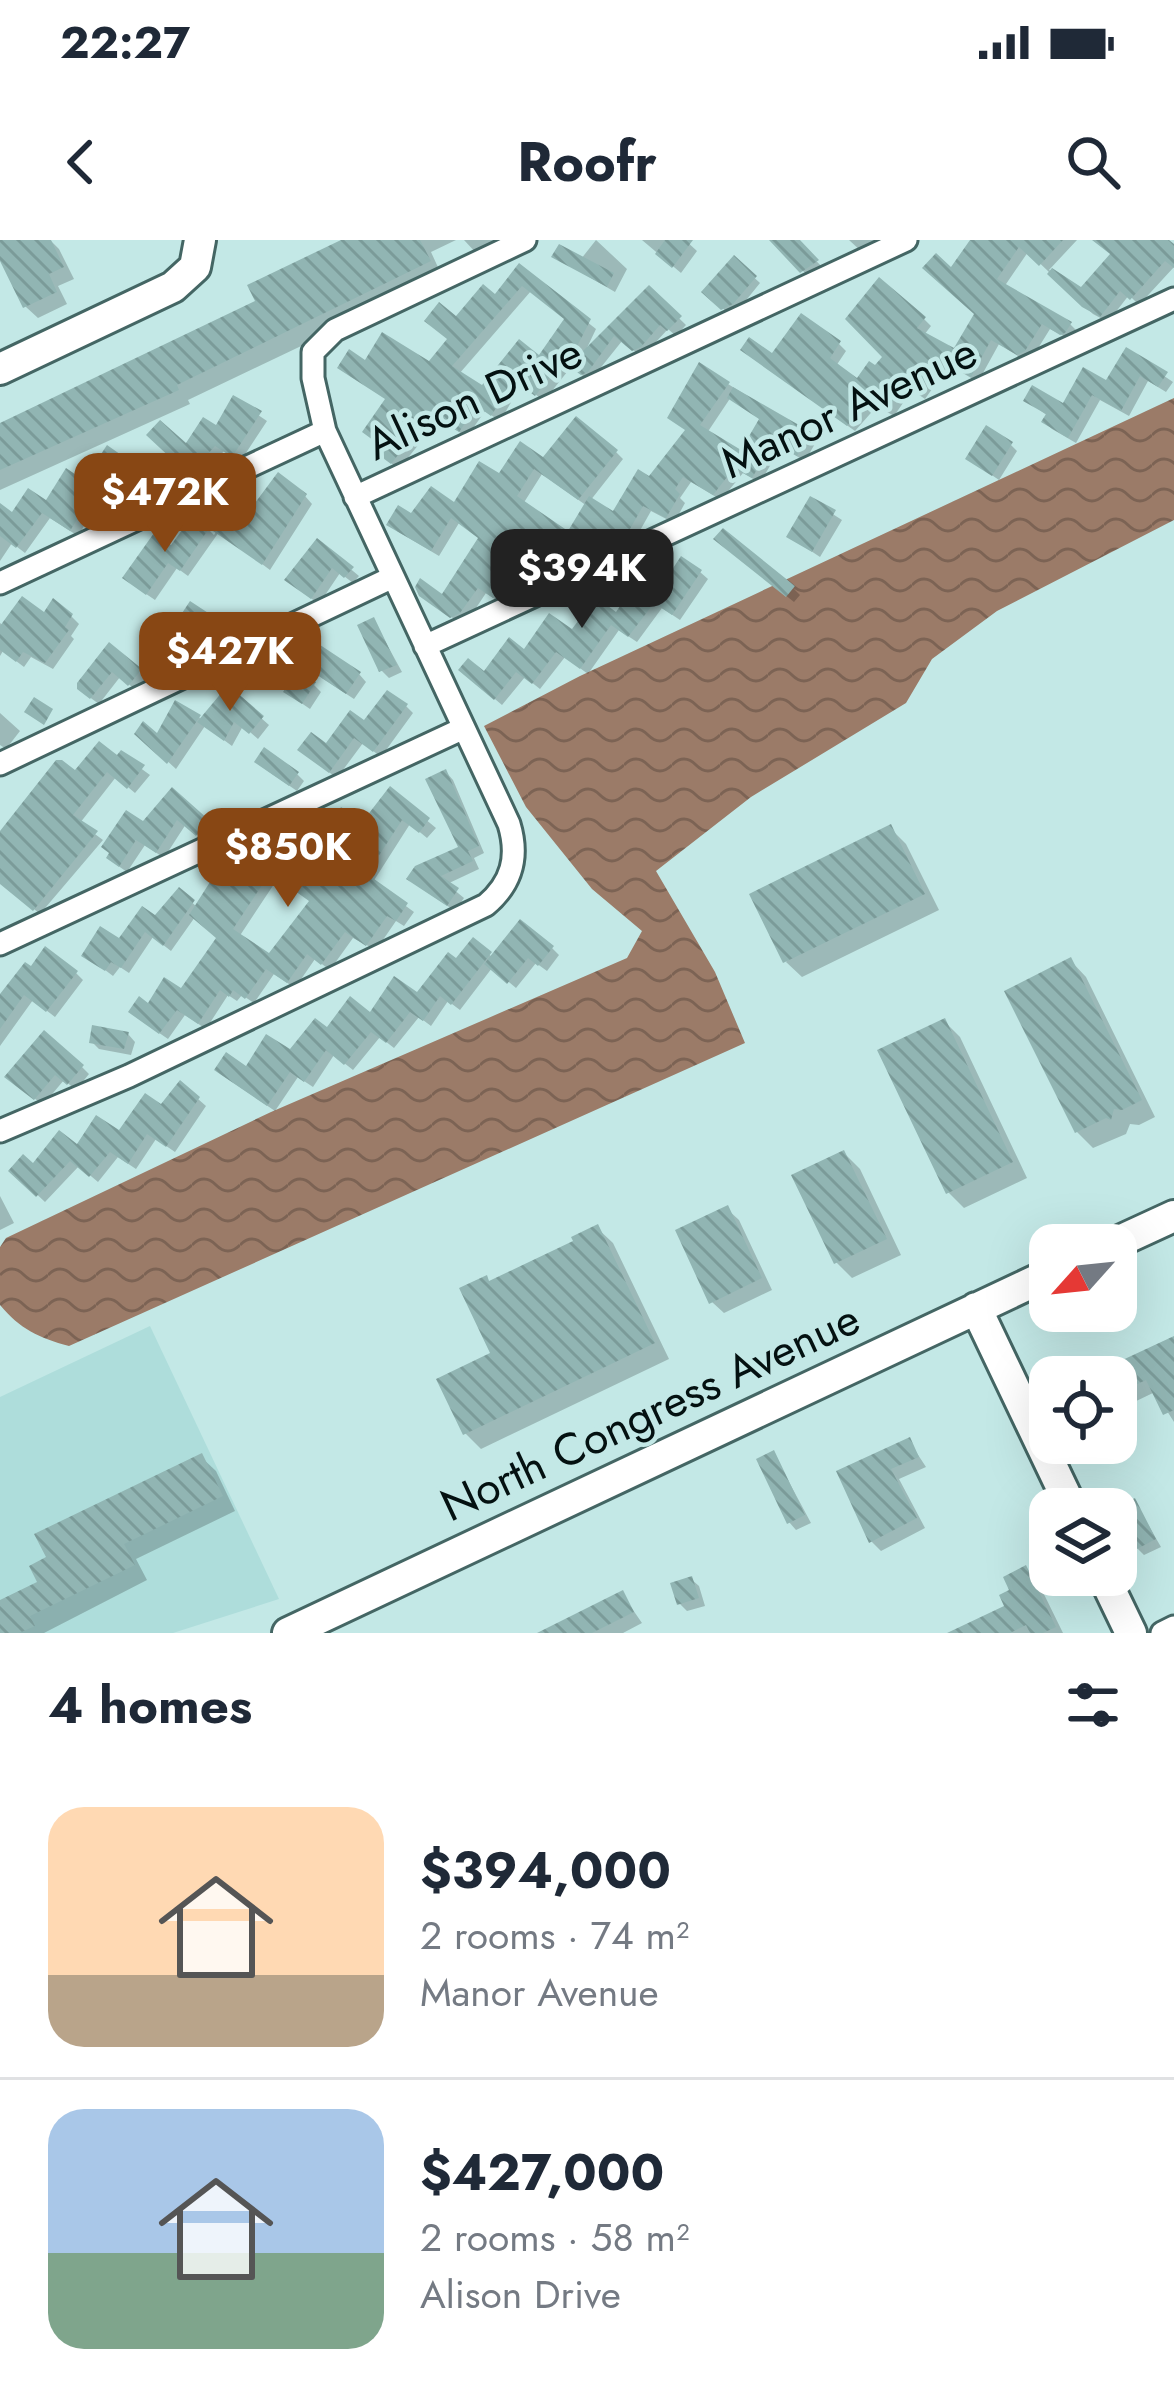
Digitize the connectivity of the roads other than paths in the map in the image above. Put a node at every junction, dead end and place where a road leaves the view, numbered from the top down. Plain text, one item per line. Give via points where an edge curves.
1 (200, 240) edge
2 (525, 240) edge
3 (907, 240) edge
4 (1174, 299) edge
5 (0, 369) edge
6 (325, 431) junction
7 (355, 496) junction
8 (393, 577) junction
9 (0, 583) edge
10 (425, 646) junction
11 (464, 728) junction
12 (0, 764) edge
13 (0, 944) edge
14 (0, 1131) edge
15 (1174, 1216) edge
16 (1137, 1233) edge
17 (1029, 1284) edge
18 (976, 1308) junction
19 (1062, 1488) edge
20 (1113, 1596) edge
21 (1174, 1628) edge
22 (288, 1633) edge
23 (1130, 1633) edge
24 (1162, 1633) edge

1 - 5 street via 186,279
2 - 6 street via 334,330 313,352
3 - 7 street, Alison Drive
4 - 10 street, Manor Avenue
6 - 7 street
6 - 9 street
7 - 8 street, Alison Drive
8 - 10 street
8 - 12 street
10 - 11 street
11 - 13 street
11 - 14 street via 514,838 512,869 486,905
15 - 16 street
17 - 18 street, North Congress Avenue
18 - 19 street
18 - 22 street, North Congress Avenue
20 - 23 street
21 - 24 street

